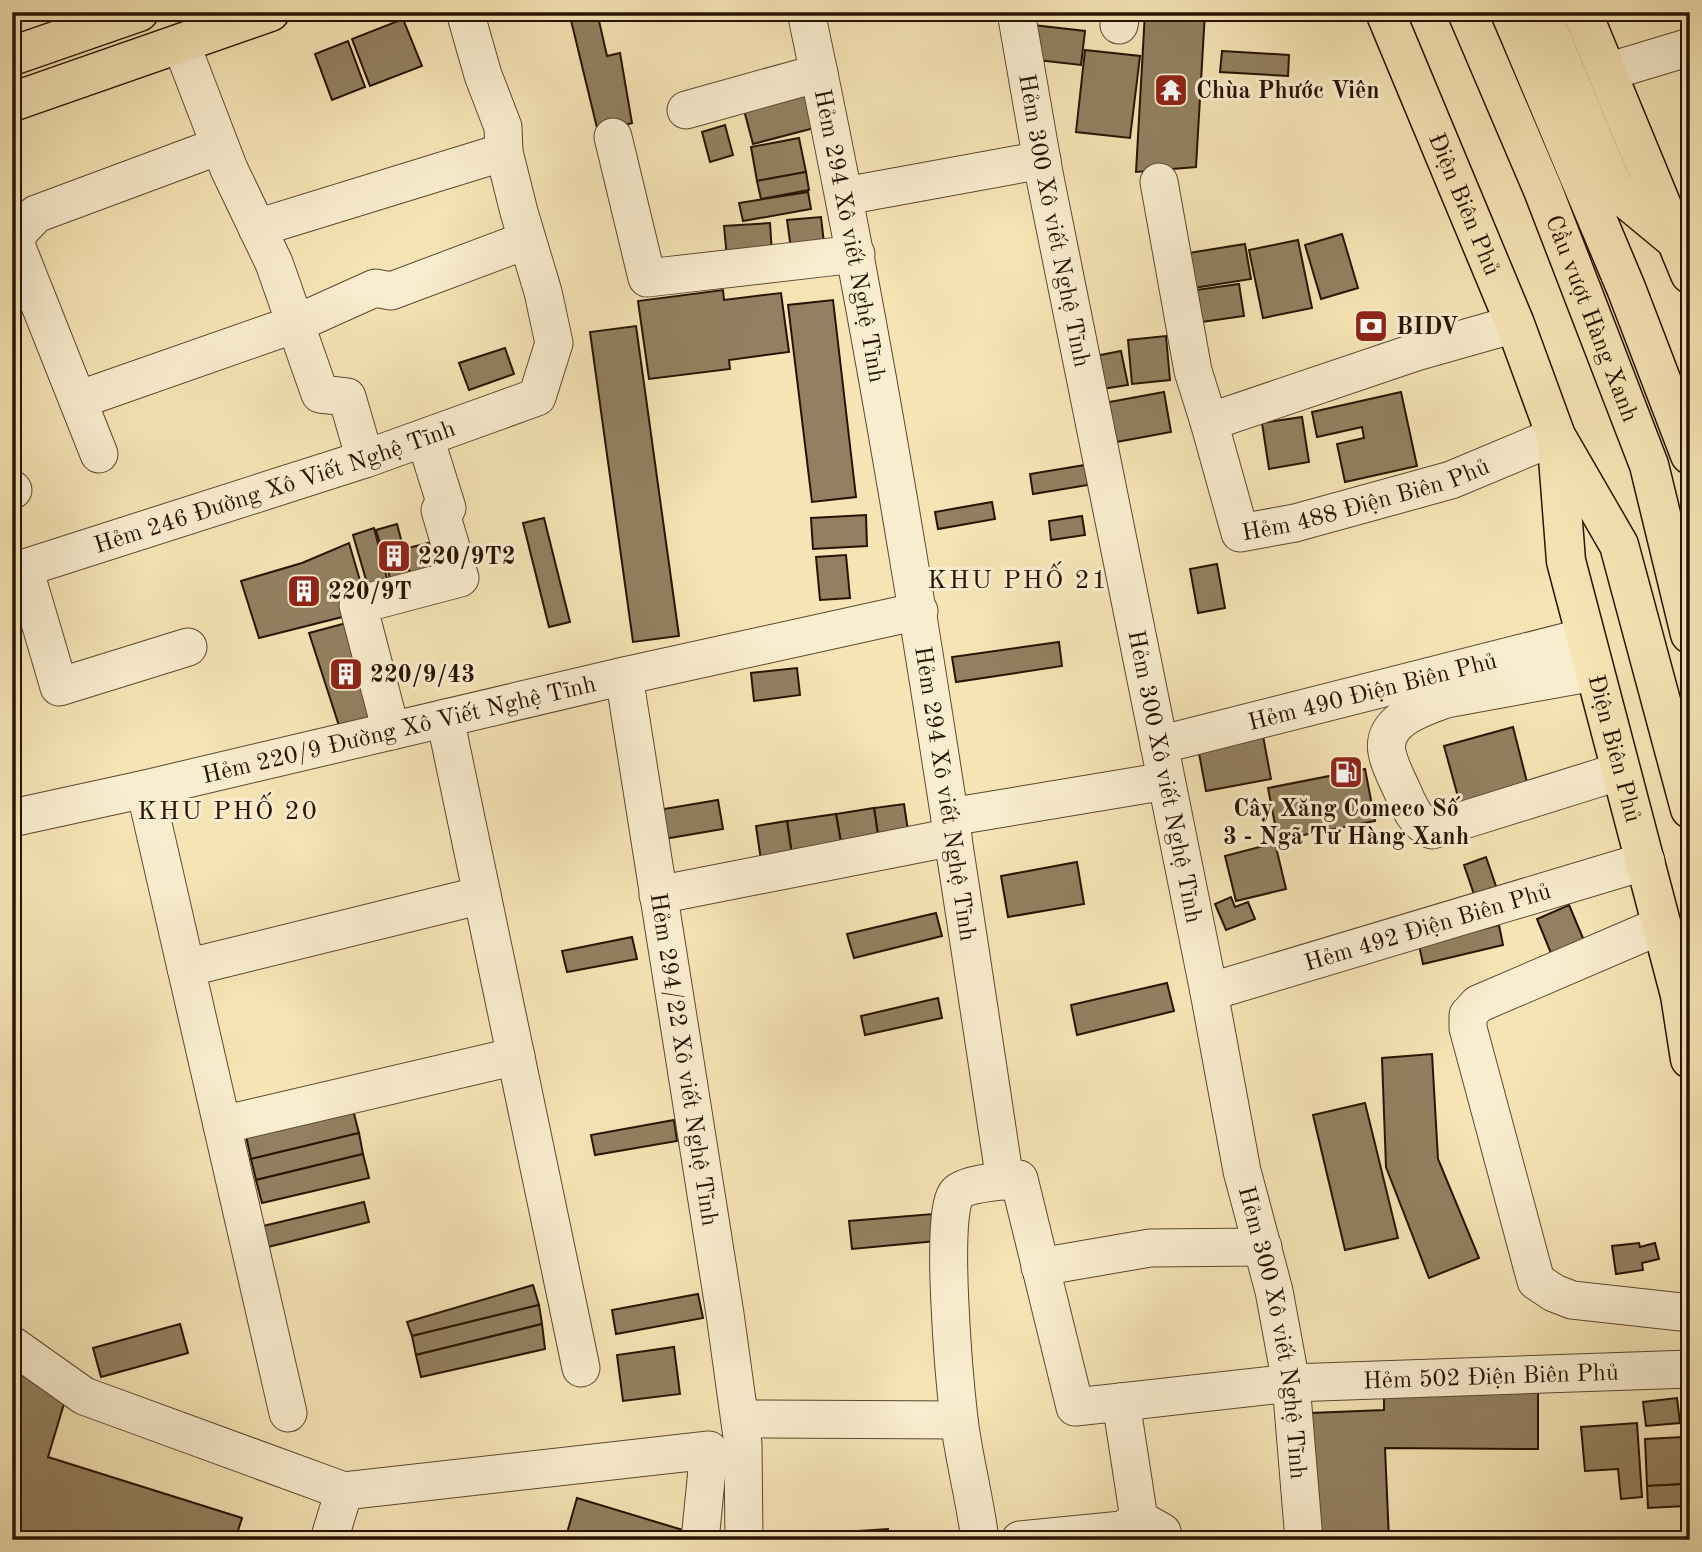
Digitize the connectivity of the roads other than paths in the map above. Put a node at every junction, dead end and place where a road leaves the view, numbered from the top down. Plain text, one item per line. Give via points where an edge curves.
1 (139, 12) edge
2 (465, 12) edge
3 (806, 12) edge
4 (1016, 12) edge
5 (1385, 12) edge
6 (1467, 12) edge
7 (1510, 12) edge
8 (1541, 12) edge
9 (1582, 12) edge
10 (247, 16) edge
11 (181, 44) junction
12 (1690, 47) edge
13 (12, 55) edge
14 (1607, 72) junction
15 (819, 74) junction
16 (12, 102) edge
17 (686, 110) dead end
18 (613, 137) dead end
19 (219, 146) junction
20 (505, 152) junction
21 (1042, 160) junction
22 (1159, 182) dead end
23 (845, 196) junction
24 (257, 228) junction
25 (527, 240) junction
26 (856, 254) junction
27 (1683, 258) edge
28 (22, 286) edge
29 (295, 324) junction
30 (1515, 324) junction
31 (78, 400) junction
32 (1209, 422) junction
33 (1556, 436) junction
34 (425, 438) junction
35 (99, 454) dead end
36 (1690, 455) edge
37 (365, 459) junction
38 (18, 570) edge
39 (919, 611) junction
40 (1690, 634) edge
41 (188, 648) dead end
42 (1590, 655) junction
43 (624, 676) junction
44 (444, 718) junction
45 (391, 731) junction
46 (1159, 745) junction
47 (1621, 771) junction
48 (1166, 781) junction
49 (145, 789) junction
50 (1690, 809) edge
51 (12, 818) edge
52 (952, 827) junction
53 (1646, 861) junction
54 (482, 895) junction
55 (658, 895) junction
56 (1662, 925) junction
57 (186, 968) junction
58 (1209, 992) junction
59 (516, 1056) junction
60 (1690, 1059) edge
61 (222, 1125) junction
62 (1005, 1181) junction
63 (1262, 1247) junction
64 (1040, 1266) junction
65 (1690, 1313) edge
66 (12, 1345) edge
67 (581, 1368) dead end
68 (1690, 1369) edge
69 (1291, 1383) junction
70 (1121, 1402) junction
71 (288, 1413) dead end
72 (959, 1420) junction
73 (742, 1432) junction
74 (344, 1491) junction
75 (1152, 1529) edge
76 (329, 1540) edge
77 (699, 1540) edge
78 (744, 1540) edge
79 (980, 1540) edge
80 (1020, 1540) edge
81 (1304, 1540) edge

1 - 13 main road
2 - 20 street via 503,127
3 - 15 street, Hẻm 294 Xô viết Nghệ Tĩnh
4 - 21 street, Hẻm 300 Xô viết Nghệ Tĩnh
5 - 30 main road, Điện Biên Phủ
6 - 40 main road, Cầu vượt Hàng Xanh via 1543,190 1648,465
7 - 36 main road, Cầu vượt Hàng Xanh via 1626,288
8 - 27 main road via 1614,189
9 - 14 main road
10 - 11 main road
11 - 16 main road
11 - 19 street
12 - 14 street
14 - 27 main road
15 - 17 street
15 - 23 street, Hẻm 294 Xô viết Nghệ Tĩnh
18 - 26 street via 647,278
19 - 24 street
19 - 28 street via 36,214 19,232 16,245
20 - 24 street
20 - 25 street
21 - 23 street
21 - 46 street, Hẻm 300 Xô viết Nghệ Tĩnh
22 - 32 street via 1193,371
23 - 26 street, Hẻm 294 Xô viết Nghệ Tĩnh
24 - 29 street
25 - 29 street via 391,291 375,288
25 - 34 street, Hẻm 246 Đường Xô Viết Nghệ Tĩnh via 554,343 537,397
26 - 39 street, Hẻm 294 Xô viết Nghệ Tĩnh
28 - 31 street
29 - 31 street
29 - 37 street via 320,394 347,397
30 - 32 street via 1416,352
30 - 33 main road, Điện Biên Phủ
31 - 35 street
32 - 33 street, Hẻm 488 Điện Biên Phủ via 1240,533 1295,523 1451,480
33 - 42 main road, Điện Biên Phủ via 1566,561
33 - 50 main road, Điện Biên Phủ via 1619,545
34 - 37 street, Hẻm 246 Đường Xô Viết Nghệ Tĩnh
34 - 45 street via 447,508 440,510 460,578 358,605
37 - 38 street, Hẻm 246 Đường Xô Viết Nghệ Tĩnh
38 - 41 street via 59,687
39 - 43 street, Hẻm 220/9 Đường Xô Viết Nghệ Tĩnh
39 - 52 street, Hẻm 294 Xô viết Nghệ Tĩnh
42 - 46 street, Hẻm 490 Điện Biên Phủ
42 - 47 main road, Điện Biên Phủ
42 - 47 street via 1409,713 1396,726 1386,751 1410,810 1420,824 1432,830
43 - 44 street, Hẻm 220/9 Đường Xô Viết Nghệ Tĩnh
43 - 55 street, Hẻm 294/22 Xô viết Nghệ Tĩnh
44 - 45 street, Hẻm 220/9 Đường Xô Viết Nghệ Tĩnh
44 - 54 street
45 - 49 street, Hẻm 220/9 Đường Xô Viết Nghệ Tĩnh
46 - 48 street, Hẻm 300 Xô viết Nghệ Tĩnh
47 - 53 main road, Điện Biên Phủ
48 - 52 street
48 - 58 street, Hẻm 300 Xô viết Nghệ Tĩnh
49 - 51 street, Hẻm 220/9 Đường Xô Viết Nghệ Tĩnh
49 - 57 street
52 - 55 street
52 - 62 street, Hẻm 294 Xô viết Nghệ Tĩnh
53 - 56 main road, Điện Biên Phủ
53 - 58 street, Hẻm 492 Điện Biên Phủ
54 - 57 street
54 - 59 street
55 - 73 street, Hẻm 294/22 Xô viết Nghệ Tĩnh
56 - 60 main road, Điện Biên Phủ
56 - 65 street via 1478,1004 1468,1015 1468,1028 1535,1281 1572,1300
57 - 61 street
58 - 63 street, Hẻm 300 Xô viết Nghệ Tĩnh via 1242,1171
59 - 61 street
59 - 67 street
61 - 71 street
62 - 64 street via 1019,1179
62 - 72 street via 963,1188 955,1195 949,1216 950,1314
63 - 64 street via 1150,1248
63 - 69 street, Hẻm 300 Xô viết Nghệ Tĩnh via 1275,1291
64 - 70 street, Hẻm 502 Điện Biên Phủ via 1075,1407
66 - 74 street via 84,1396
68 - 69 street, Hẻm 502 Điện Biên Phủ
69 - 70 street, Hẻm 502 Điện Biên Phủ
69 - 81 street, Hẻm 300 Xô viết Nghệ Tĩnh
70 - 75 street
72 - 73 street
72 - 79 street
73 - 78 street, Hẻm 294/22 Xô viết Nghệ Tĩnh
74 - 76 street
74 - 77 street via 709,1450
75 - 80 street

